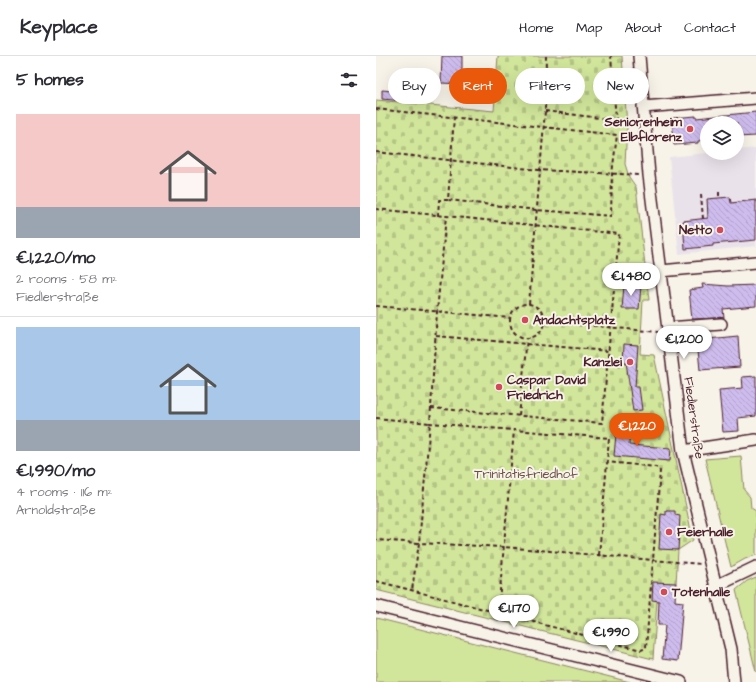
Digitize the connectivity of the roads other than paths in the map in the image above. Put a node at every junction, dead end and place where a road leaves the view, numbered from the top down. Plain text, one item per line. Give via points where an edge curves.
1 (639, 56) edge
2 (756, 98) edge
3 (643, 107) junction
4 (756, 262) edge
5 (661, 270) junction
6 (721, 324) dead end
7 (668, 331) junction
8 (756, 440) edge
9 (683, 452) junction
10 (756, 567) edge
11 (716, 586) junction
12 (376, 606) edge
13 (681, 682) edge
14 (734, 682) edge

1 - 3 street, Fiedlerstraße
2 - 3 street
3 - 5 street, Fiedlerstraße
4 - 5 street
5 - 7 street, Fiedlerstraße
6 - 7 street
7 - 9 street, Fiedlerstraße
8 - 9 street
9 - 11 street, Fiedlerstraße
10 - 11 street
11 - 14 street, Fiedlerstraße via 732,649
12 - 13 street

